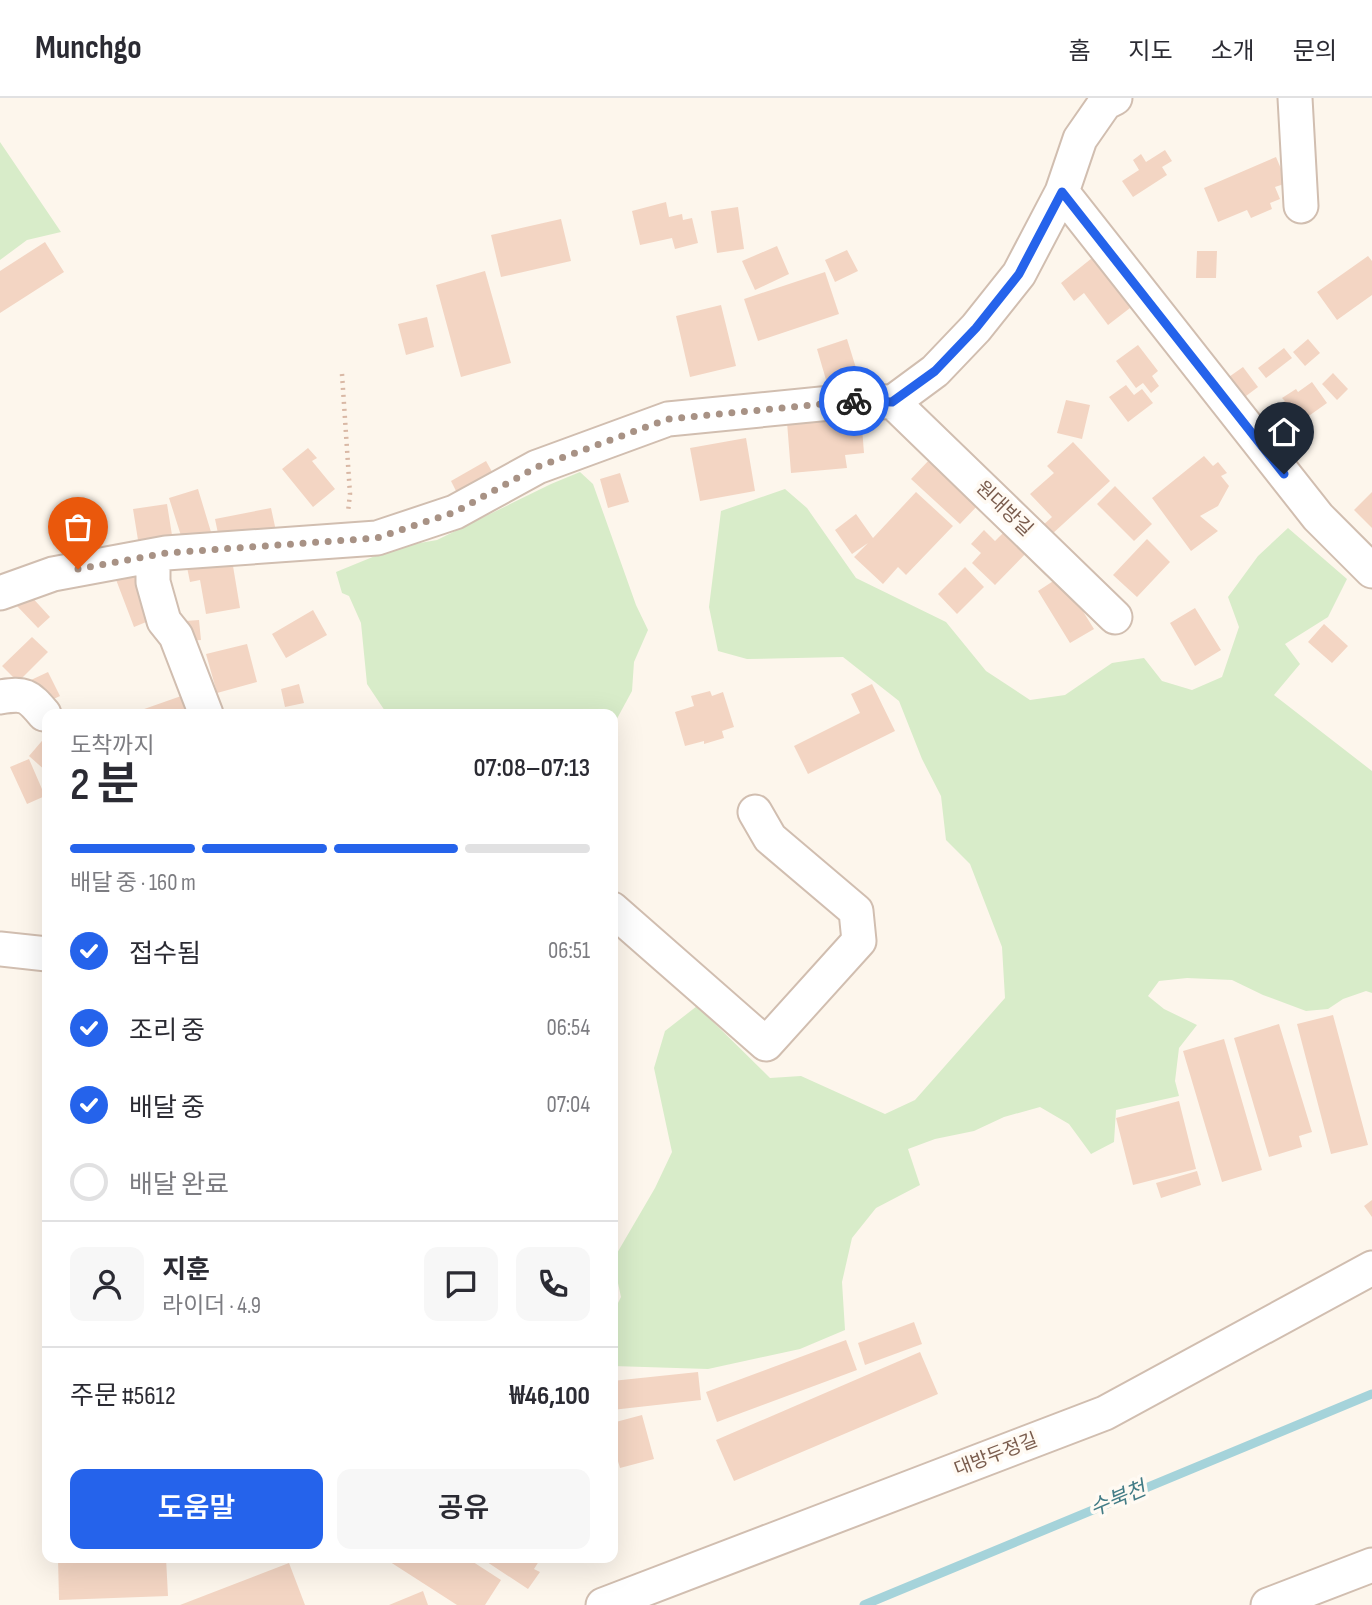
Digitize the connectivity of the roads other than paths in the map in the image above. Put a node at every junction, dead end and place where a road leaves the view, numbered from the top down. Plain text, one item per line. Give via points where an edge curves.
1 (1115, 98) edge
2 (1295, 98) edge
3 (1062, 192) junction
4 (1301, 206) dead end
5 (892, 402) junction
6 (153, 555) junction
7 (1372, 571) edge
8 (0, 593) edge
9 (1115, 617) dead end
10 (0, 697) edge
11 (204, 709) edge
12 (42, 711) edge
13 (755, 812) dead end
14 (618, 914) edge
15 (0, 949) edge
16 (42, 953) edge
17 (1372, 1268) edge
18 (1372, 1565) edge
19 (603, 1605) edge
20 (1268, 1605) edge

1 - 3 street via 1105,103 1080,139
2 - 4 street
3 - 5 street via 1019,274 976,328 935,371
3 - 7 street via 1318,517
5 - 6 street via 851,401 668,419 537,467 455,512 377,538
5 - 9 street, 원대방길
6 - 8 street via 53,574
6 - 11 street via 153,582 164,621 176,636
10 - 12 street via 31,697
13 - 14 street via 771,838 856,911 859,941 766,1044
15 - 16 street
17 - 19 street, 대방두정길 via 1105,1413
18 - 20 street

